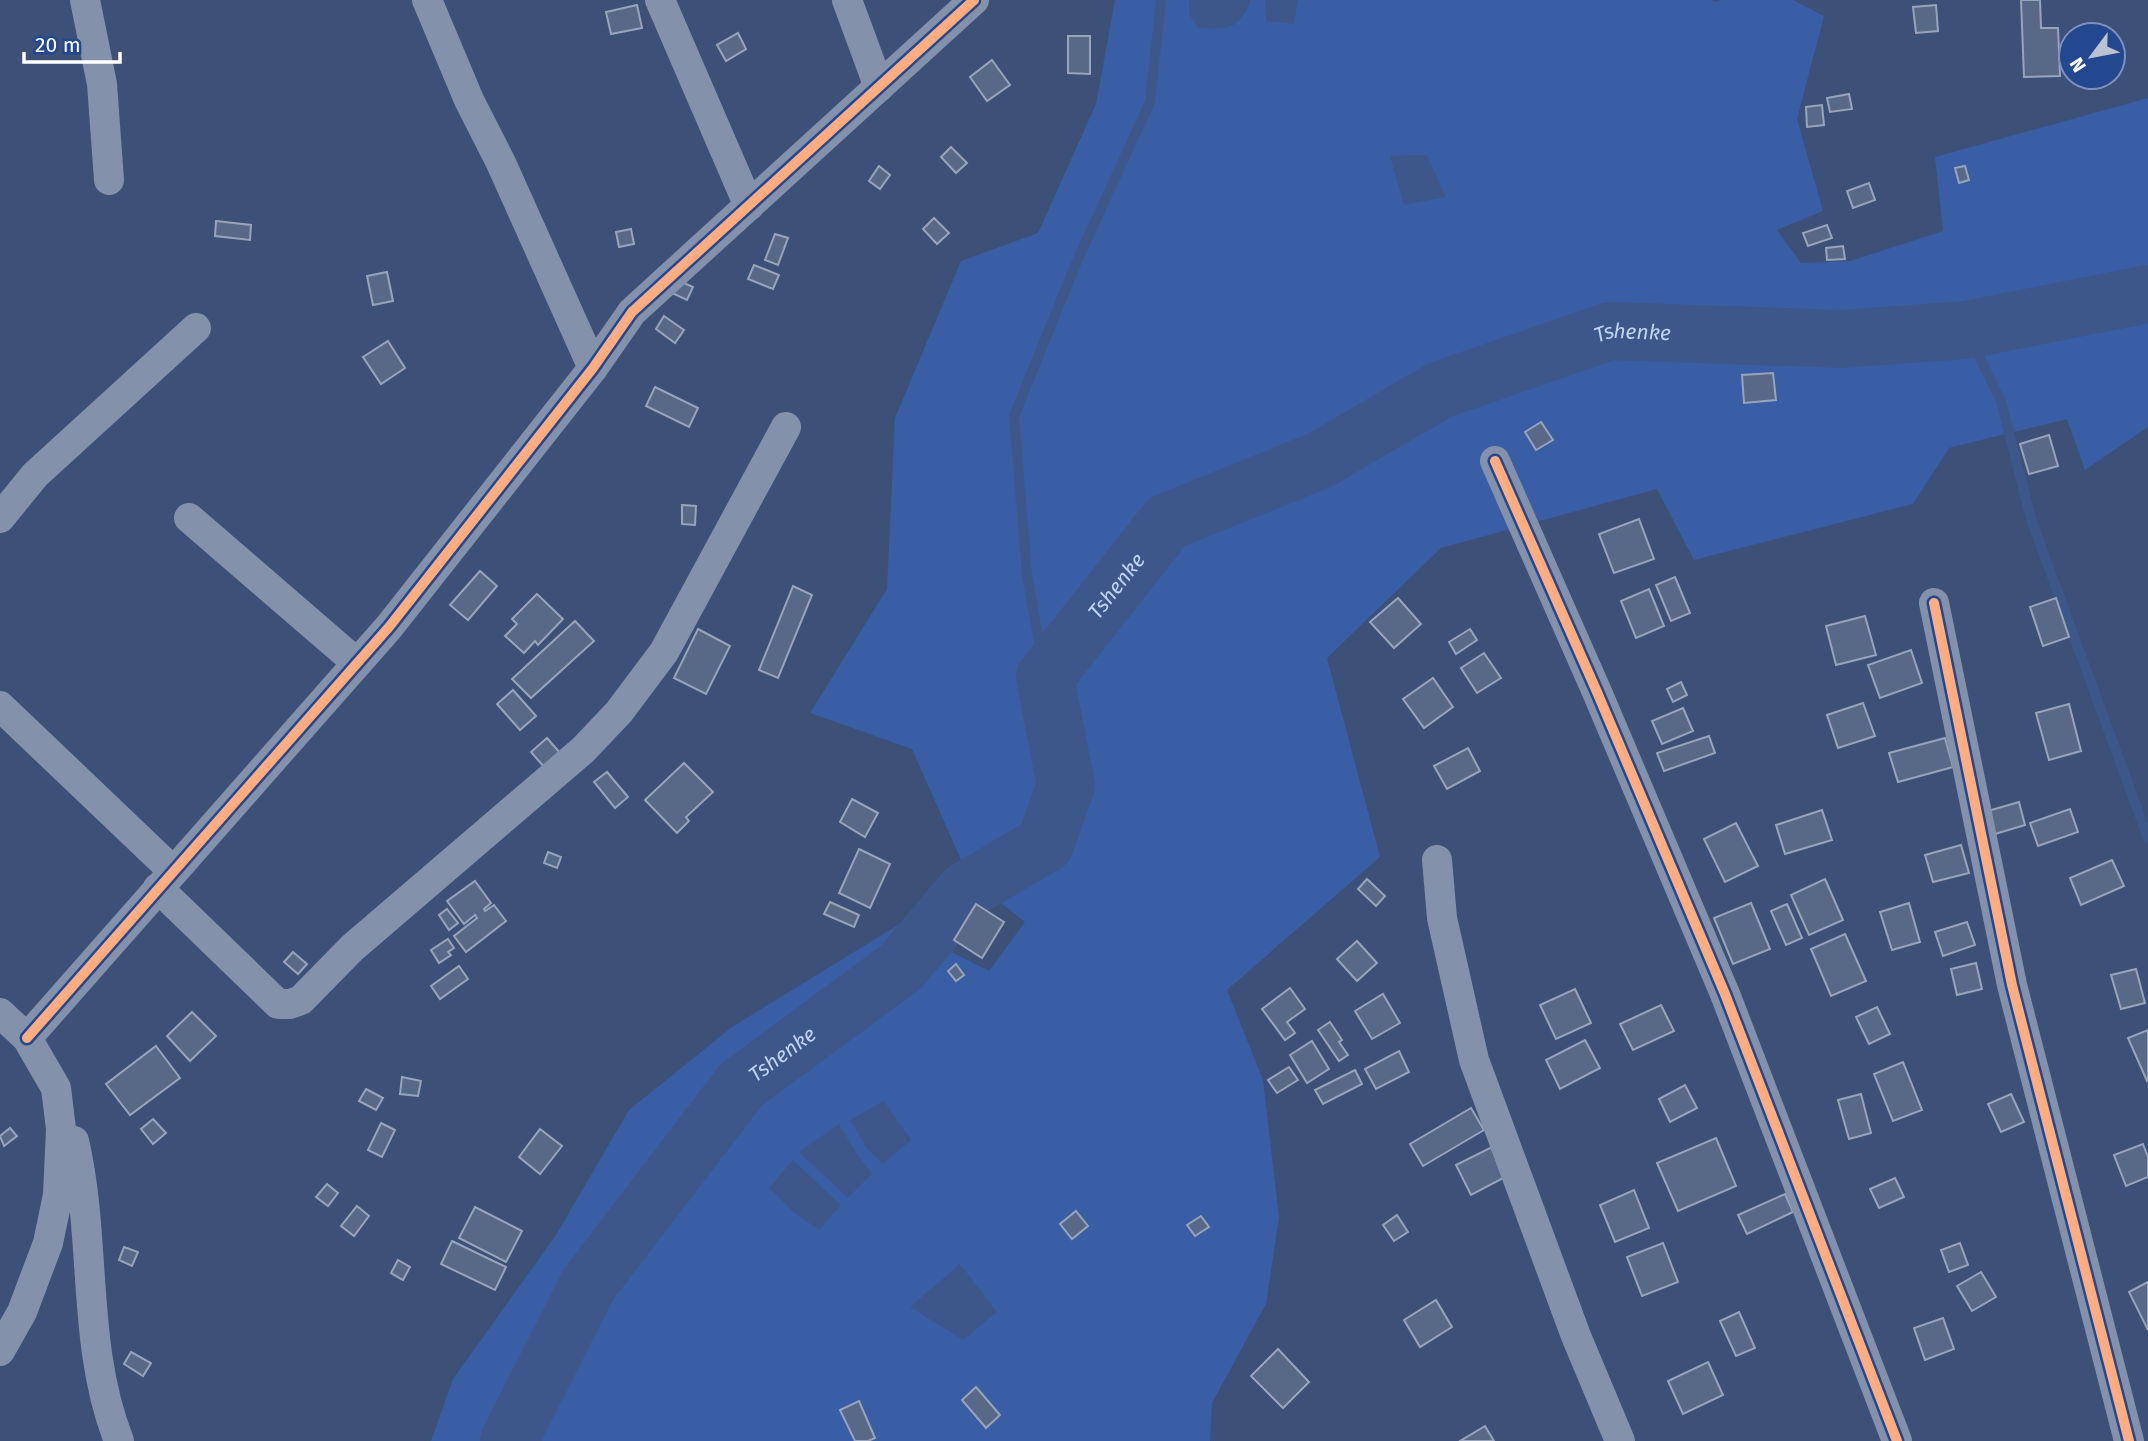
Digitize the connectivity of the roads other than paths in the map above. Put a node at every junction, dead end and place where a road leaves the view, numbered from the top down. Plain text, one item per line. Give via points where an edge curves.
1 (85, 0) edge
2 (427, 0) edge
3 (660, 0) edge
4 (847, 0) edge
5 (974, 0) edge
6 (879, 87) junction
7 (109, 180) dead end
8 (748, 206) junction
9 (196, 328) dead end
10 (593, 368) junction
11 (786, 427) dead end
12 (1494, 461) dead end
13 (0, 518) edge
14 (189, 518) dead end
15 (1934, 603) dead end
16 (357, 663) junction
17 (0, 706) edge
18 (1437, 860) dead end
19 (166, 880) junction
20 (0, 1013) edge
21 (27, 1038) junction
22 (56, 1088) junction
23 (0, 1350) edge
24 (120, 1441) edge
25 (1620, 1441) edge
26 (1897, 1441) edge
27 (2129, 1441) edge

1 - 7 street via 102,84
2 - 10 street
3 - 8 street
4 - 6 street
5 - 6 street
6 - 8 street
8 - 10 street via 632,312
9 - 13 street via 35,475
10 - 16 street
11 - 19 street via 671,641 619,712 583,750 362,940 301,1000 278,1004
12 - 26 street via 1725,994
14 - 16 street
15 - 27 street via 2012,985
16 - 19 street
17 - 19 street
18 - 25 street via 1442,918 1474,1060 1576,1336
19 - 21 street
20 - 21 street
21 - 22 street
22 - 23 street via 61,1129 58,1195 48,1243
22 - 24 street via 76,1149 92,1312 107,1398

